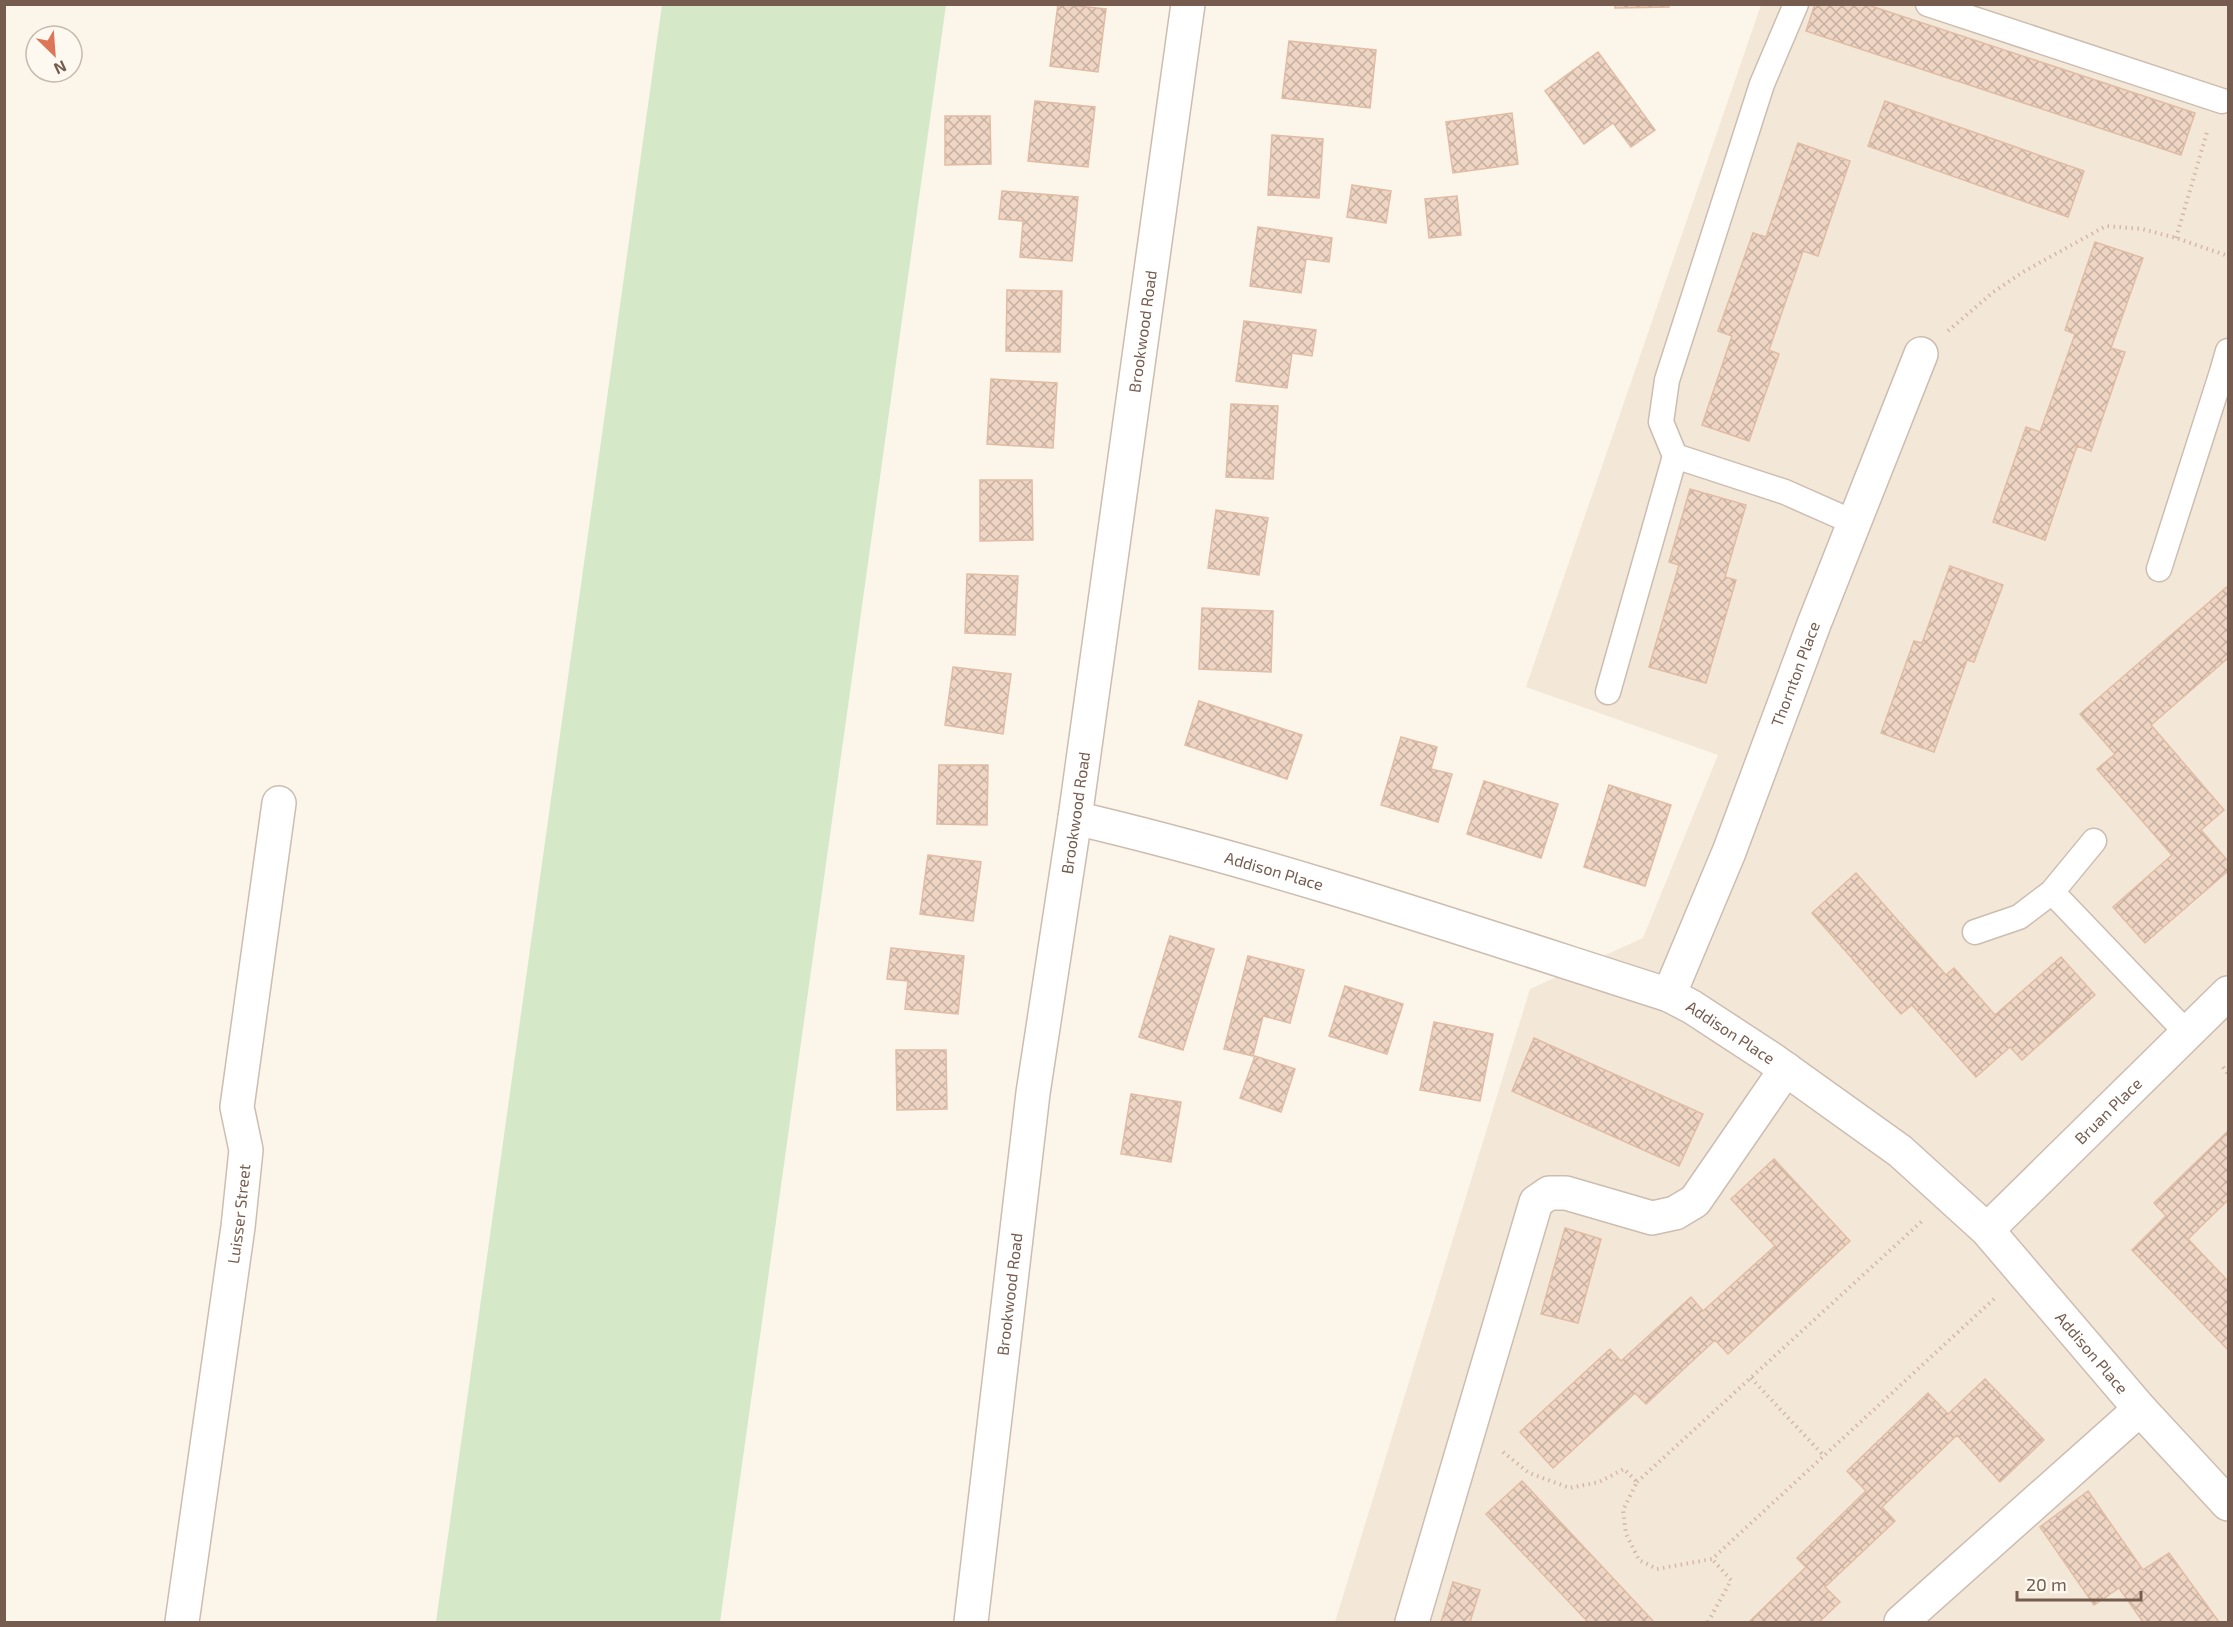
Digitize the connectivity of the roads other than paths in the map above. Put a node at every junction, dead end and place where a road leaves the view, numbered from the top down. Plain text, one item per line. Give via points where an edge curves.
1 (1188, 4) edge
2 (1796, 4) edge
3 (1928, 4) edge
4 (2222, 101) road end
5 (1921, 354) road end
6 (2226, 366) edge
7 (1675, 456) junction
8 (1855, 524) junction
9 (2160, 569) dead end
10 (1608, 692) dead end
11 (279, 803) dead end
12 (1075, 818) junction
13 (2094, 841) dead end
14 (2052, 892) junction
15 (1975, 932) dead end
16 (2229, 993) edge
17 (1669, 995) junction
18 (2187, 1033) junction
19 (1786, 1069) junction
20 (1987, 1230) junction
21 (2140, 1409) junction
22 (2224, 1490) edge
23 (182, 1623) edge
24 (971, 1623) edge
25 (1412, 1623) edge
26 (1901, 1623) edge

1 - 12 street, Brookwood Road
2 - 7 lane via 1762,84 1667,380 1661,422
3 - 4 lane
5 - 8 street, Thornton Place
6 - 9 lane
7 - 8 lane via 1785,492
7 - 10 lane
8 - 17 street, Thornton Place via 1729,852
11 - 23 street, Luisser Street via 237,1107 246,1150 238,1227
12 - 17 street, Addison Place via 1200,848 1331,886
12 - 24 street, Brookwood Road via 1033,1093
13 - 14 lane
14 - 15 lane via 2019,917
14 - 18 lane
16 - 18 street, Bruan Place
17 - 19 street, Addison Place
18 - 20 street, Bruan Place
19 - 20 street, Addison Place via 1900,1152
19 - 25 street via 1695,1201 1675,1213 1652,1218 1566,1193 1549,1193 1536,1202
20 - 21 street, Addison Place
21 - 22 street, Addison Place
21 - 26 street

